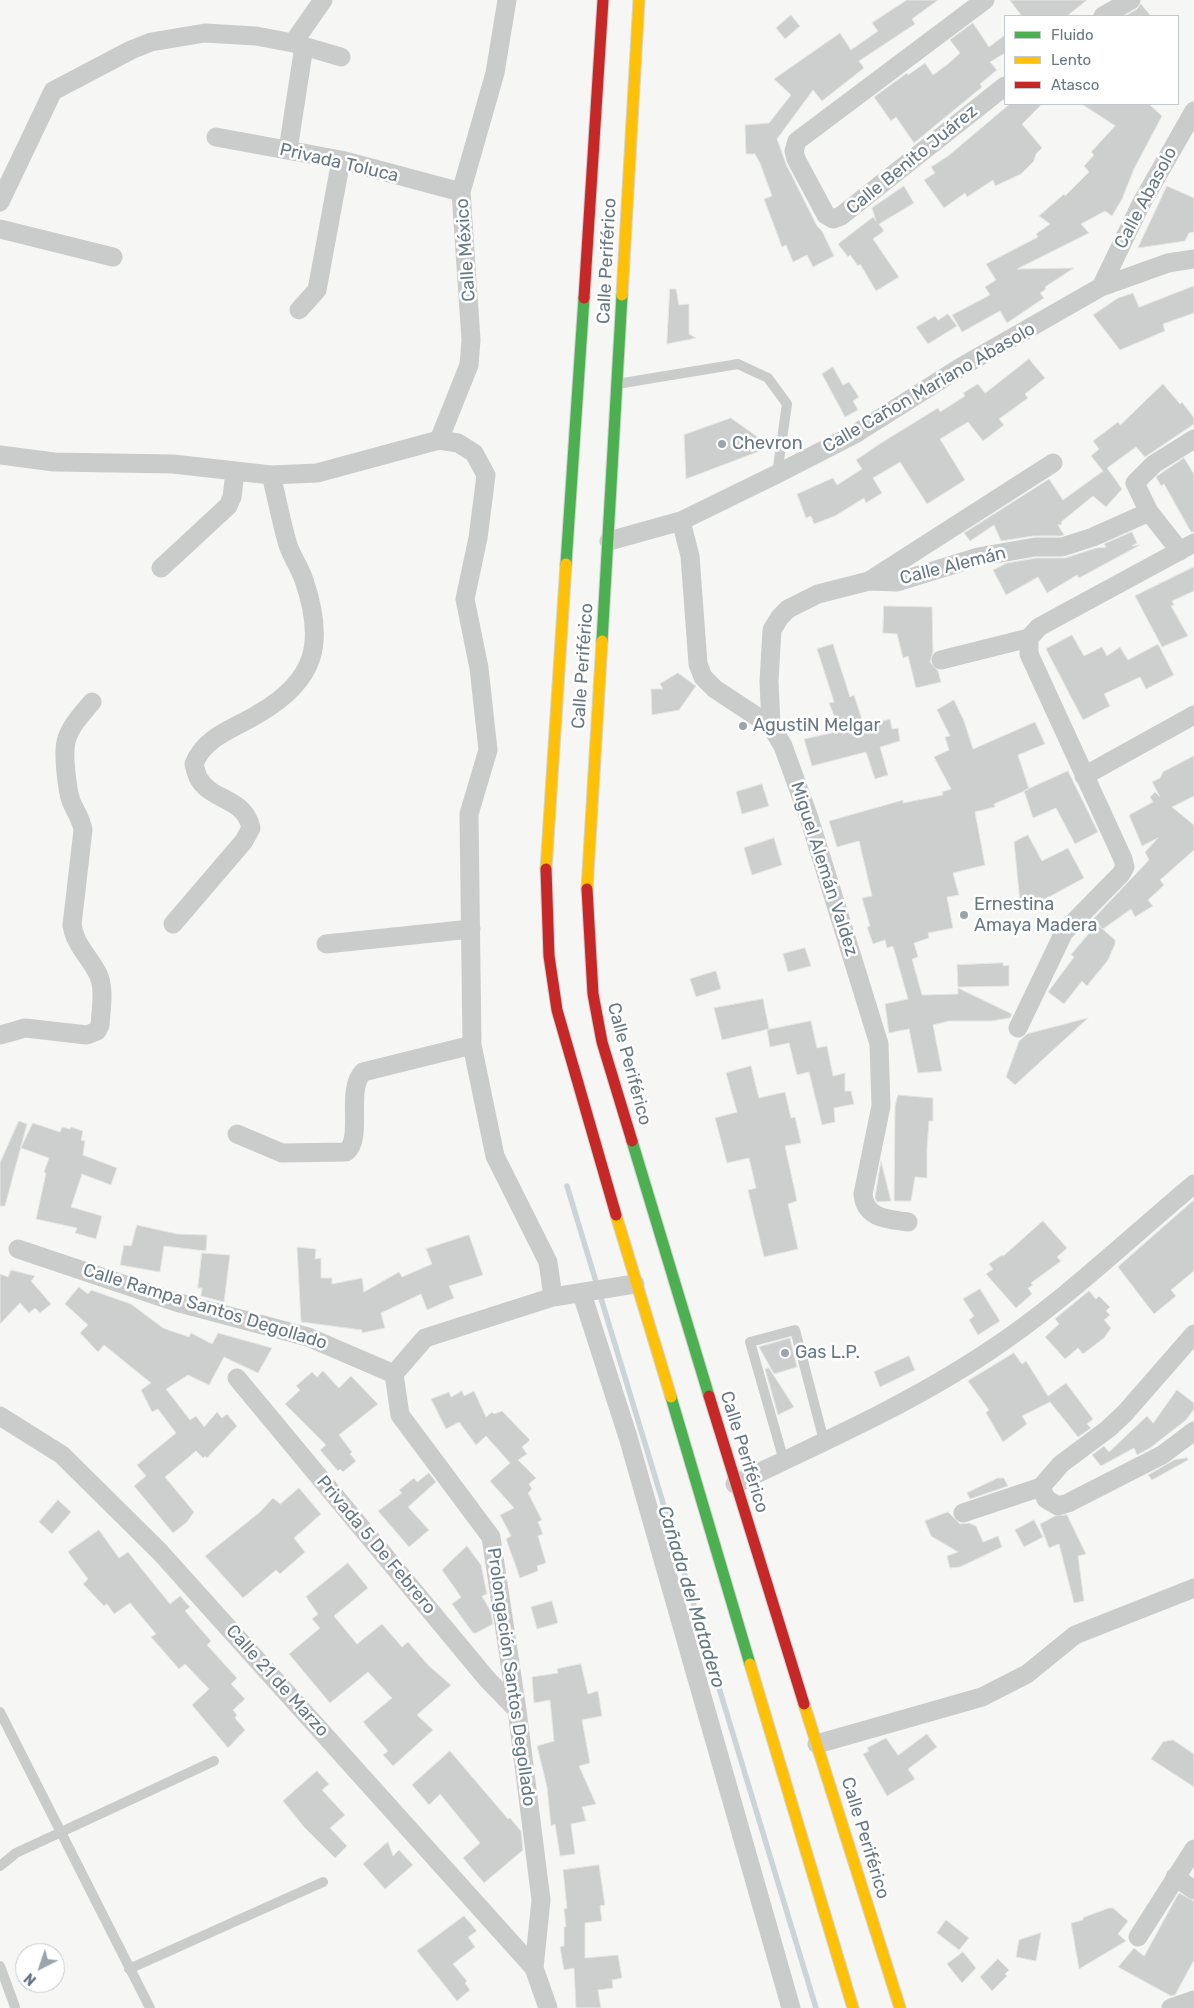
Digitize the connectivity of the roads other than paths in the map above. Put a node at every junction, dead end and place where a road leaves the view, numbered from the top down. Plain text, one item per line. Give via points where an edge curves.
1 (323, 0) edge
2 (507, 0) edge
3 (603, 0) edge
4 (639, 0) edge
5 (985, 0) edge
6 (1131, 0) edge
7 (1105, 15) edge
8 (298, 44) junction
9 (341, 58) dead end
10 (1004, 87) edge
11 (1194, 111) edge
12 (216, 137) dead end
13 (288, 150) junction
14 (341, 160) junction
15 (461, 192) junction
16 (0, 202) edge
17 (0, 229) edge
18 (113, 258) dead end
19 (1194, 259) edge
20 (1101, 287) junction
21 (299, 310) dead end
22 (617, 384) junction
23 (1194, 439) edge
24 (439, 440) junction
25 (0, 455) edge
26 (1053, 463) dead end
27 (235, 472) junction
28 (271, 474) junction
29 (777, 474) junction
30 (1148, 512) junction
31 (681, 521) junction
32 (609, 540) junction
33 (1187, 547) edge
34 (161, 568) dead end
35 (869, 581) junction
36 (1029, 638) junction
37 (941, 660) dead end
38 (92, 702) dead end
39 (1194, 715) edge
40 (771, 726) junction
41 (1084, 776) junction
42 (173, 924) dead end
43 (471, 929) junction
44 (326, 944) dead end
45 (1018, 1028) dead end
46 (0, 1035) edge
47 (472, 1045) junction
48 (237, 1134) dead end
49 (1194, 1184) edge
50 (908, 1222) dead end
51 (18, 1249) dead end
52 (635, 1284) junction
53 (586, 1293) junction
54 (553, 1297) junction
55 (1194, 1334) edge
56 (394, 1374) junction
57 (236, 1378) dead end
58 (0, 1416) edge
59 (1194, 1431) edge
60 (824, 1441) junction
61 (784, 1461) junction
62 (735, 1484) junction
63 (1041, 1486) junction
64 (964, 1513) dead end
65 (1194, 1588) edge
66 (517, 1710) junction
67 (0, 1712) edge
68 (817, 1744) junction
69 (214, 1760) dead end
70 (60, 1832) junction
71 (1194, 1848) edge
72 (0, 1866) edge
73 (1175, 1877) junction
74 (323, 1882) dead end
75 (1194, 1890) edge
76 (1138, 1937) dead end
77 (0, 1966) edge
78 (534, 1968) junction
79 (129, 1969) junction
80 (1194, 2000) edge
81 (15, 2007) edge
82 (150, 2008) edge
83 (548, 2008) edge
84 (791, 2008) edge
85 (853, 2008) edge
86 (900, 2008) edge
87 (1171, 2008) edge

1 - 8 street
2 - 15 street, Calle México via 495,73
3 - 52 highway, Calle Periférico via 546,872 549,956 557,1010
4 - 22 highway, Calle Periférico
5 - 10 street, Calle Benito Juárez via 797,141 796,160 826,215 833,218 841,216
6 - 7 street
8 - 9 street
8 - 13 street
8 - 16 street via 256,36 205,34 151,42 60,87 50,95
11 - 20 street, Calle Abasolo via 1141,204
12 - 13 street, Privada Toluca
13 - 14 street, Privada Toluca
14 - 15 street, Privada Toluca
14 - 21 street via 317,290
15 - 24 street, Calle México via 472,340 469,365
17 - 18 street
19 - 20 street, Calle Cañon Mariano Abasolo via 1168,264
20 - 29 street, Calle Cañon Mariano Abasolo via 962,367 855,434
22 - 29 lane via 738,364 768,378 787,404
22 - 32 highway, Calle Periférico
23 - 30 street via 1154,464 1135,483
24 - 28 street via 317,473
24 - 43 street via 458,443 474,453 486,475 478,538 465,598 479,668 488,750 469,814
25 - 27 street via 54,462 173,464
26 - 35 street
27 - 28 street
27 - 34 street via 228,506
28 - 42 street via 288,545 304,578 314,615 315,645 308,668 289,694 209,740 199,752 194,764 199,778 208,789 241,808 249,817 251,828 244,841
29 - 31 street, Calle Cañon Mariano Abasolo
30 - 33 street
30 - 35 street, Calle Alemán via 1062,547 1035,547 978,557 897,582
31 - 32 street, Calle Cañon Mariano Abasolo
31 - 40 street, Miguel Alemán Valdez via 690,556 698,664 703,677 715,689
32 - 62 highway, Calle Periférico via 587,894 593,994 602,1042
33 - 36 street via 1039,627
35 - 40 street, Calle Alemán via 818,594 788,609 780,617 772,630
36 - 37 street
36 - 41 street via 1029,654
38 - 46 street via 74,724 66,742 71,800 81,818 83,830 72,925 74,937 98,973 101,984 100,1025 97,1031 87,1035 25,1028
39 - 41 street
40 - 50 street, Miguel Alemán Valdez via 783,746 809,818 880,1044 881,1106 863,1194 864,1204 880,1218
41 - 45 street via 1125,867 1064,932
43 - 44 street
43 - 47 street
47 - 48 street via 363,1072 356,1084 352,1143 346,1152 282,1153
47 - 54 street via 496,1156 548,1262
49 - 60 street via 1030,1322 989,1351 942,1381
51 - 56 street, Calle Rampa Santos Degollado via 176,1302 308,1337
52 - 53 street
52 - 85 highway, Calle Periférico
53 - 54 street
53 - 84 street
54 - 56 street via 425,1338
55 - 63 street via 1125,1413 1060,1464
56 - 66 street, Prolongación Santos Degollado via 400,1414 491,1538
57 - 66 street, Privada 5 De Febrero via 487,1679
58 - 78 street, Calle 21 de Marzo via 62,1455 160,1552
59 - 63 street via 1162,1455 1068,1503 1058,1506 1046,1499
60 - 61 street
60 - 61 lane via 795,1330 750,1342
61 - 62 street
62 - 68 highway, Calle Periférico
63 - 64 street
65 - 68 street via 1075,1635 1027,1674 982,1697
66 - 78 street, Prolongación Santos Degollado via 540,1900
67 - 70 lane
68 - 86 highway, Calle Periférico
69 - 70 lane
70 - 72 lane via 16,1853
70 - 79 lane
71 - 73 street
73 - 75 street
73 - 76 street
74 - 79 lane
77 - 81 lane
78 - 83 street, Prolongación Santos Degollado
79 - 82 lane
80 - 87 street

